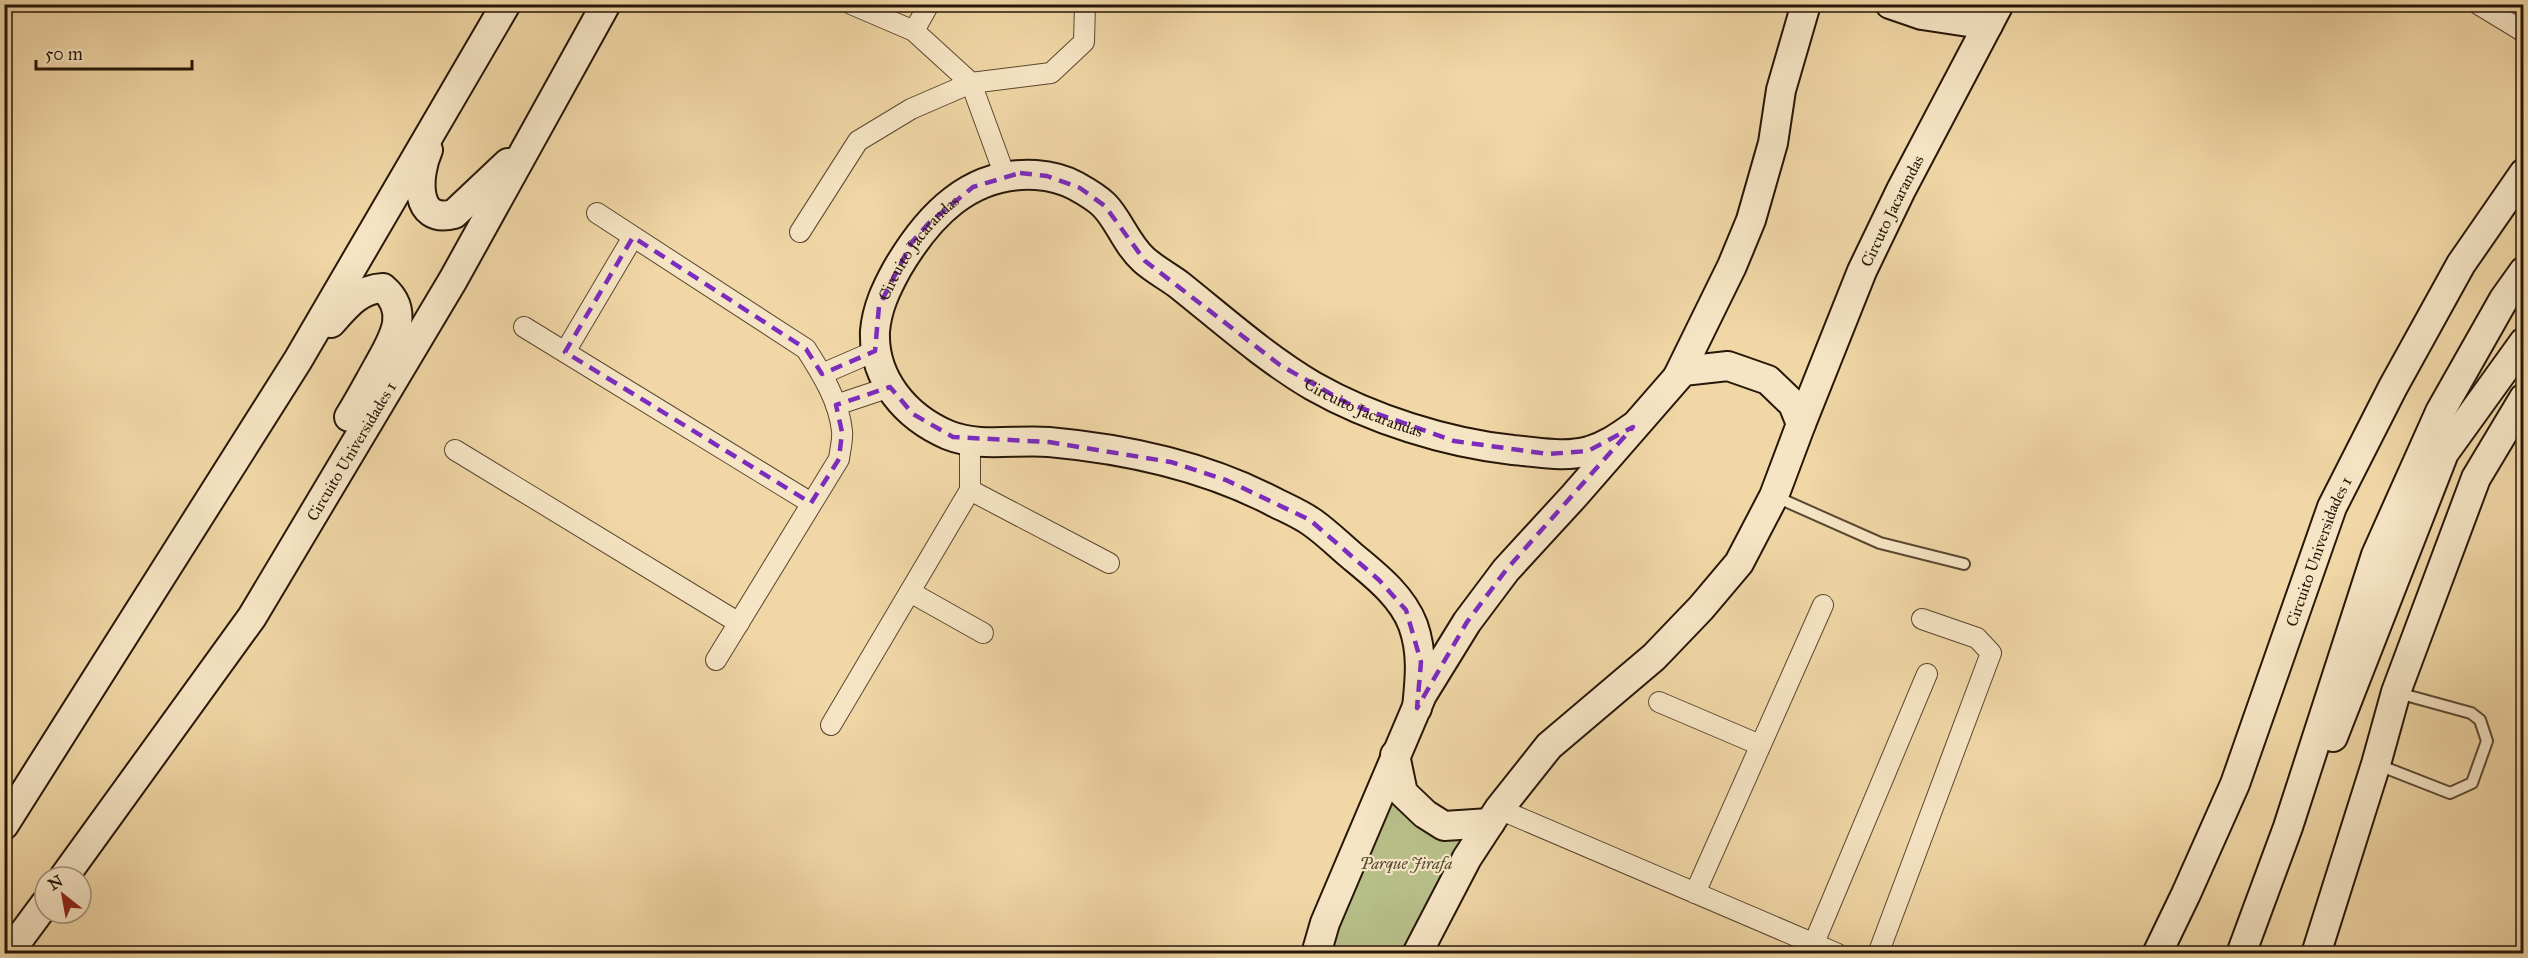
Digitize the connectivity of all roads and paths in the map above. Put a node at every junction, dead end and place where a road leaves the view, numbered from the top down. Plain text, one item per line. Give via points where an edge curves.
1 (506, 4) edge
2 (606, 4) edge
3 (851, 4) edge
4 (929, 4) edge
5 (1085, 4) edge
6 (1806, 4) edge
7 (1890, 4) edge
8 (2478, 4) edge
9 (1993, 15) edge
10 (914, 31) junction
11 (2523, 32) edge
12 (971, 83) junction
13 (452, 97) junction
14 (530, 142) junction
15 (2523, 173) edge
16 (1005, 176) junction
17 (597, 213) dead end
18 (800, 232) dead end
19 (633, 237) junction
20 (2523, 271) edge
21 (524, 327) dead end
22 (2523, 342) edge
23 (875, 351) junction
24 (565, 352) junction
25 (298, 360) junction
26 (822, 374) junction
27 (1678, 376) junction
28 (890, 387) junction
29 (2523, 398) edge
30 (836, 405) junction
31 (1801, 424) junction
32 (1633, 427) junction
33 (970, 440) junction
34 (455, 450) dead end
35 (970, 490) junction
36 (1774, 496) junction
37 (811, 503) junction
38 (1109, 563) dead end
39 (1964, 564) dead end
40 (910, 592) junction
41 (1823, 605) dead end
42 (252, 617) junction
43 (1922, 619) dead end
44 (739, 623) junction
45 (983, 633) dead end
46 (716, 660) dead end
47 (1927, 674) dead end
48 (2396, 692) junction
49 (1659, 702) dead end
50 (1417, 708) junction
51 (831, 725) dead end
52 (1760, 745) junction
53 (1395, 754) junction
54 (2376, 764) junction
55 (1494, 816) junction
56 (4, 825) edge
57 (2288, 827) junction
58 (73, 865) edge
59 (1695, 893) junction
60 (2186, 894) junction
61 (33, 920) edge
62 (1814, 943) junction
63 (8, 954) edge
64 (1316, 954) edge
65 (1417, 954) edge
66 (1838, 954) edge
67 (1878, 954) edge
68 (2150, 954) edge
69 (2157, 954) edge
70 (2241, 954) edge
71 (2316, 954) edge

1 - 13 main road
2 - 14 main road, Circuito Universidades 1
3 - 10 street
4 - 10 street
5 - 12 street via 1084,42 1051,73
6 - 27 main road via 1781,90 1773,143 1751,220
7 - 9 main road via 1922,15
8 - 11 street
9 - 31 main road, Circuto Jacarandas via 1862,271
10 - 12 street
12 - 16 street
12 - 18 street via 911,109 858,141
13 - 14 main road via 425,157 420,178 422,199 435,215 454,214
13 - 25 main road
14 - 42 main road, Circuito Universidades 1 via 453,280
15 - 60 main road, Circuito Universidades 1 via 2461,264 2332,507 2235,784
16 - 23 main road, Circuito Jacarandas via 973,187 954,200 912,242 879,306
16 - 32 main road, Circuito Jacarandas via 1047,176 1080,188 1105,206 1145,261 1280,365 1364,410 1454,441 1548,454 1588,451
17 - 19 street
19 - 24 street
19 - 26 street via 806,349
20 - 57 main road via 2440,412 2376,555
21 - 24 street
22 - 57 main road via 2444,453 2341,720
23 - 26 street
23 - 28 main road, Circuito Jacarandas
24 - 37 street
25 - 42 main road via 358,296 370,289 384,288 393,297 398,317 396,334 263,573
25 - 56 main road
26 - 30 street
27 - 31 main road via 1683,371 1728,366 1767,380 1792,404
27 - 32 main road
28 - 30 street
28 - 33 main road, Circuito Jacarandas via 900,403 924,423 953,437
29 - 48 main road via 2476,478
30 - 37 street via 842,432 839,459
31 - 36 main road, Circuto Jacarandas
32 - 50 main road via 1506,570 1467,622
33 - 35 street
33 - 50 main road, Circuito Jacarandas via 1049,442 1171,462 1226,480 1310,520 1379,580 1406,610 1421,662
34 - 44 street
35 - 38 street
35 - 40 street
36 - 39 lane via 1880,543
36 - 55 main road, Circuto Jacarandas via 1739,563 1701,608 1654,657 1550,746
37 - 44 street
40 - 45 street
40 - 51 street
41 - 52 street
42 - 58 main road, Circuito Universidades 1
43 - 67 street via 1977,638 1991,654
44 - 46 street
47 - 62 street
48 - 54 main road
48 - 54 lane via 2471,714 2480,720 2487,741 2472,783 2451,793
49 - 52 street
50 - 53 main road
52 - 59 street
53 - 55 main road via 1403,793 1444,826
53 - 64 main road via 1325,923
54 - 71 main road
55 - 59 street
55 - 65 main road, Circuto Jacarandas via 1467,858
57 - 70 main road
59 - 62 street
60 - 68 main road
60 - 69 main road, Circuito Universidades 1
61 - 63 main road
62 - 66 street

